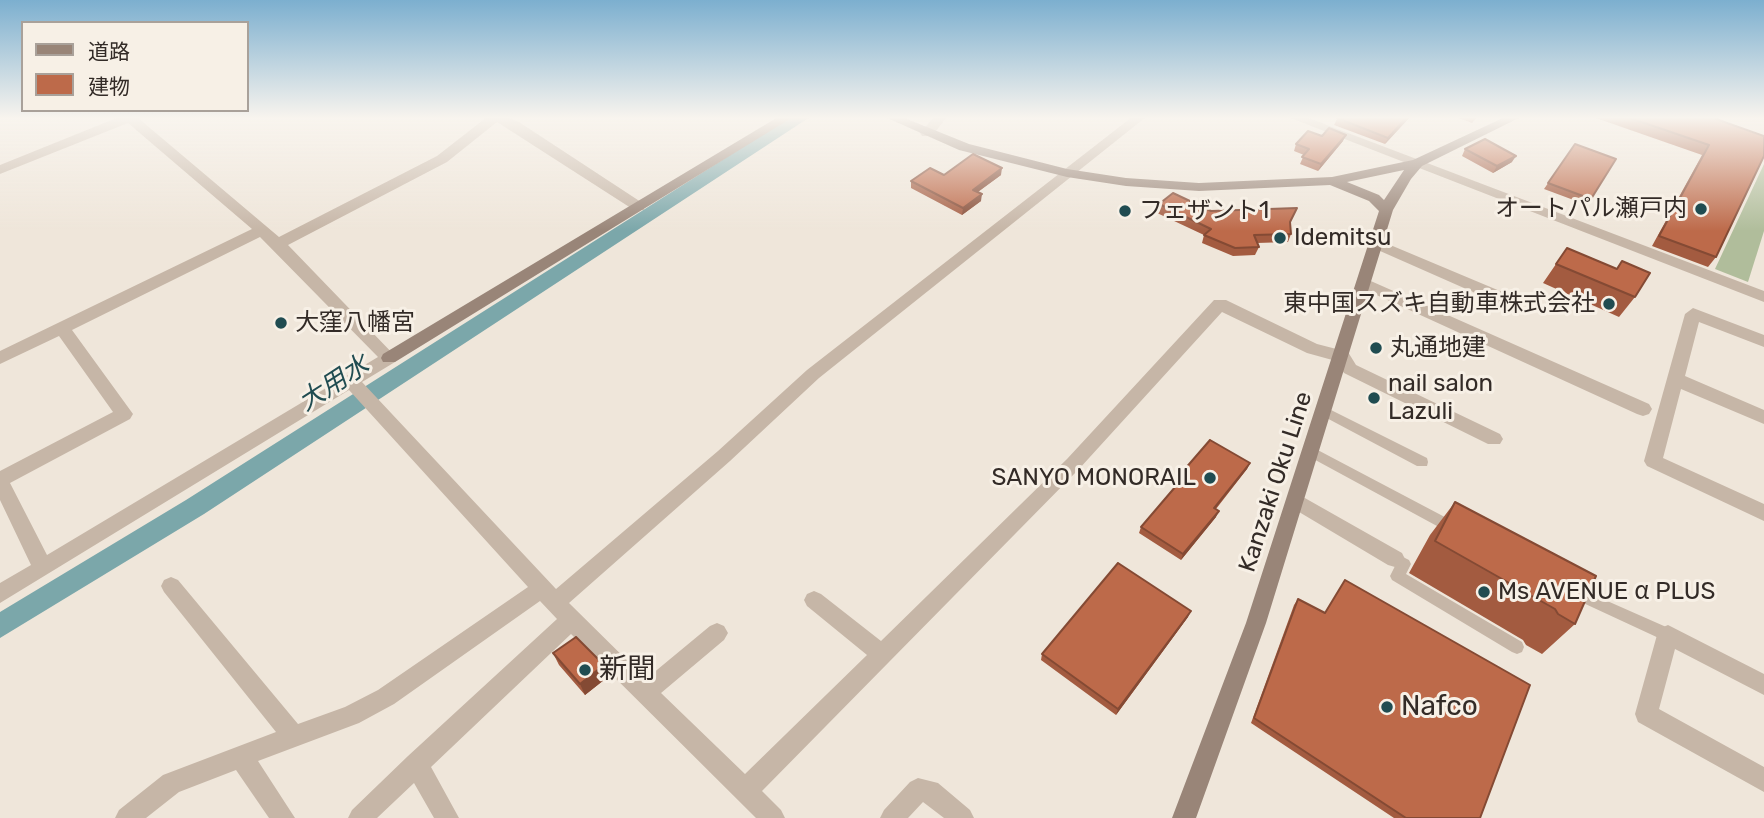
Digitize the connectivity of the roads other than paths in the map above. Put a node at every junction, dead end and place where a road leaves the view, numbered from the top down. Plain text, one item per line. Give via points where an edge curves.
1 (36, 155) edge
2 (173, 155) edge
3 (447, 155) edge
4 (560, 155) edge
5 (724, 155) edge
6 (994, 155) edge
7 (1090, 155) edge
8 (1396, 155) edge
9 (1434, 155) edge
10 (1417, 163) junction
11 (0, 170) edge
12 (1067, 173) junction
13 (1370, 173) junction
14 (1332, 181) junction
15 (1401, 185) junction
16 (639, 207) junction
17 (1386, 211) junction
18 (260, 231) junction
19 (278, 244) junction
20 (1376, 244) junction
21 (1364, 283) junction
22 (1764, 297) edge
23 (1513, 303) dead end
24 (61, 327) junction
25 (1764, 341) edge
26 (1342, 356) junction
27 (0, 358) edge
28 (389, 358) junction
29 (1675, 379) junction
30 (356, 387) junction
31 (1643, 408) dead end
32 (1325, 412) junction
33 (1764, 417) edge
34 (1494, 439) dead end
35 (1312, 452) junction
36 (1422, 462) dead end
37 (0, 480) edge
38 (1296, 501) junction
39 (1764, 513) edge
40 (1468, 536) edge
41 (1395, 559) joint
42 (43, 568) junction
43 (171, 586) dead end
44 (1564, 587) edge
45 (0, 594) edge
46 (549, 595) junction
47 (814, 600) dead end
48 (571, 620) junction
49 (717, 633) dead end
50 (1668, 635) junction
51 (1517, 647) dead end
52 (882, 654) junction
53 (1764, 685) edge
54 (645, 693) junction
55 (294, 736) junction
56 (240, 756) junction
57 (416, 764) junction
58 (1764, 780) edge
59 (745, 791) junction
60 (275, 815) edge
61 (127, 818) edge
62 (360, 818) edge
63 (447, 818) edge
64 (774, 818) edge
65 (892, 818) edge
66 (962, 818) edge
67 (1184, 818) edge

1 - 11 street
2 - 18 street
3 - 19 street
4 - 16 street
5 - 16 main road
6 - 12 main road
7 - 12 street
8 - 10 street
9 - 10 main road
10 - 13 main road
10 - 15 main road, Kanzaki Oku Line
10 - 22 street
12 - 14 main road via 1199,187
12 - 46 street via 813,373 724,456
13 - 14 main road
13 - 15 main road via 1393,177
14 - 17 main road via 1374,198
15 - 17 main road, Kanzaki Oku Line
16 - 28 main road
17 - 20 main road, Kanzaki Oku Line
18 - 19 street
18 - 24 street
19 - 28 street
20 - 21 main road, Kanzaki Oku Line
20 - 23 street
21 - 26 main road, Kanzaki Oku Line
21 - 31 street
24 - 27 street
24 - 37 street via 124,414
25 - 29 street via 1693,314
26 - 32 main road, Kanzaki Oku Line
26 - 34 street via 1350,369
26 - 52 street via 1312,349 1220,304 1073,464
28 - 30 street
29 - 33 street
29 - 39 street via 1653,461
30 - 42 street
30 - 46 street
32 - 35 main road, Kanzaki Oku Line
32 - 36 lane
35 - 38 main road, Kanzaki Oku Line
35 - 40 lane
37 - 42 street
38 - 41 street
38 - 67 main road, Kanzaki Oku Line
41 - 51 lane via 1404,564 1396,576
42 - 45 street
43 - 55 street
44 - 50 lane
46 - 48 street
46 - 55 street via 386,697
47 - 52 street
48 - 54 street
48 - 57 street
49 - 54 street
50 - 53 street
50 - 58 street via 1646,714
52 - 59 street
54 - 59 street
55 - 56 street
56 - 60 street
56 - 61 street via 171,783
57 - 62 street
57 - 63 street
59 - 64 street
65 - 66 street via 918,790 930,791

